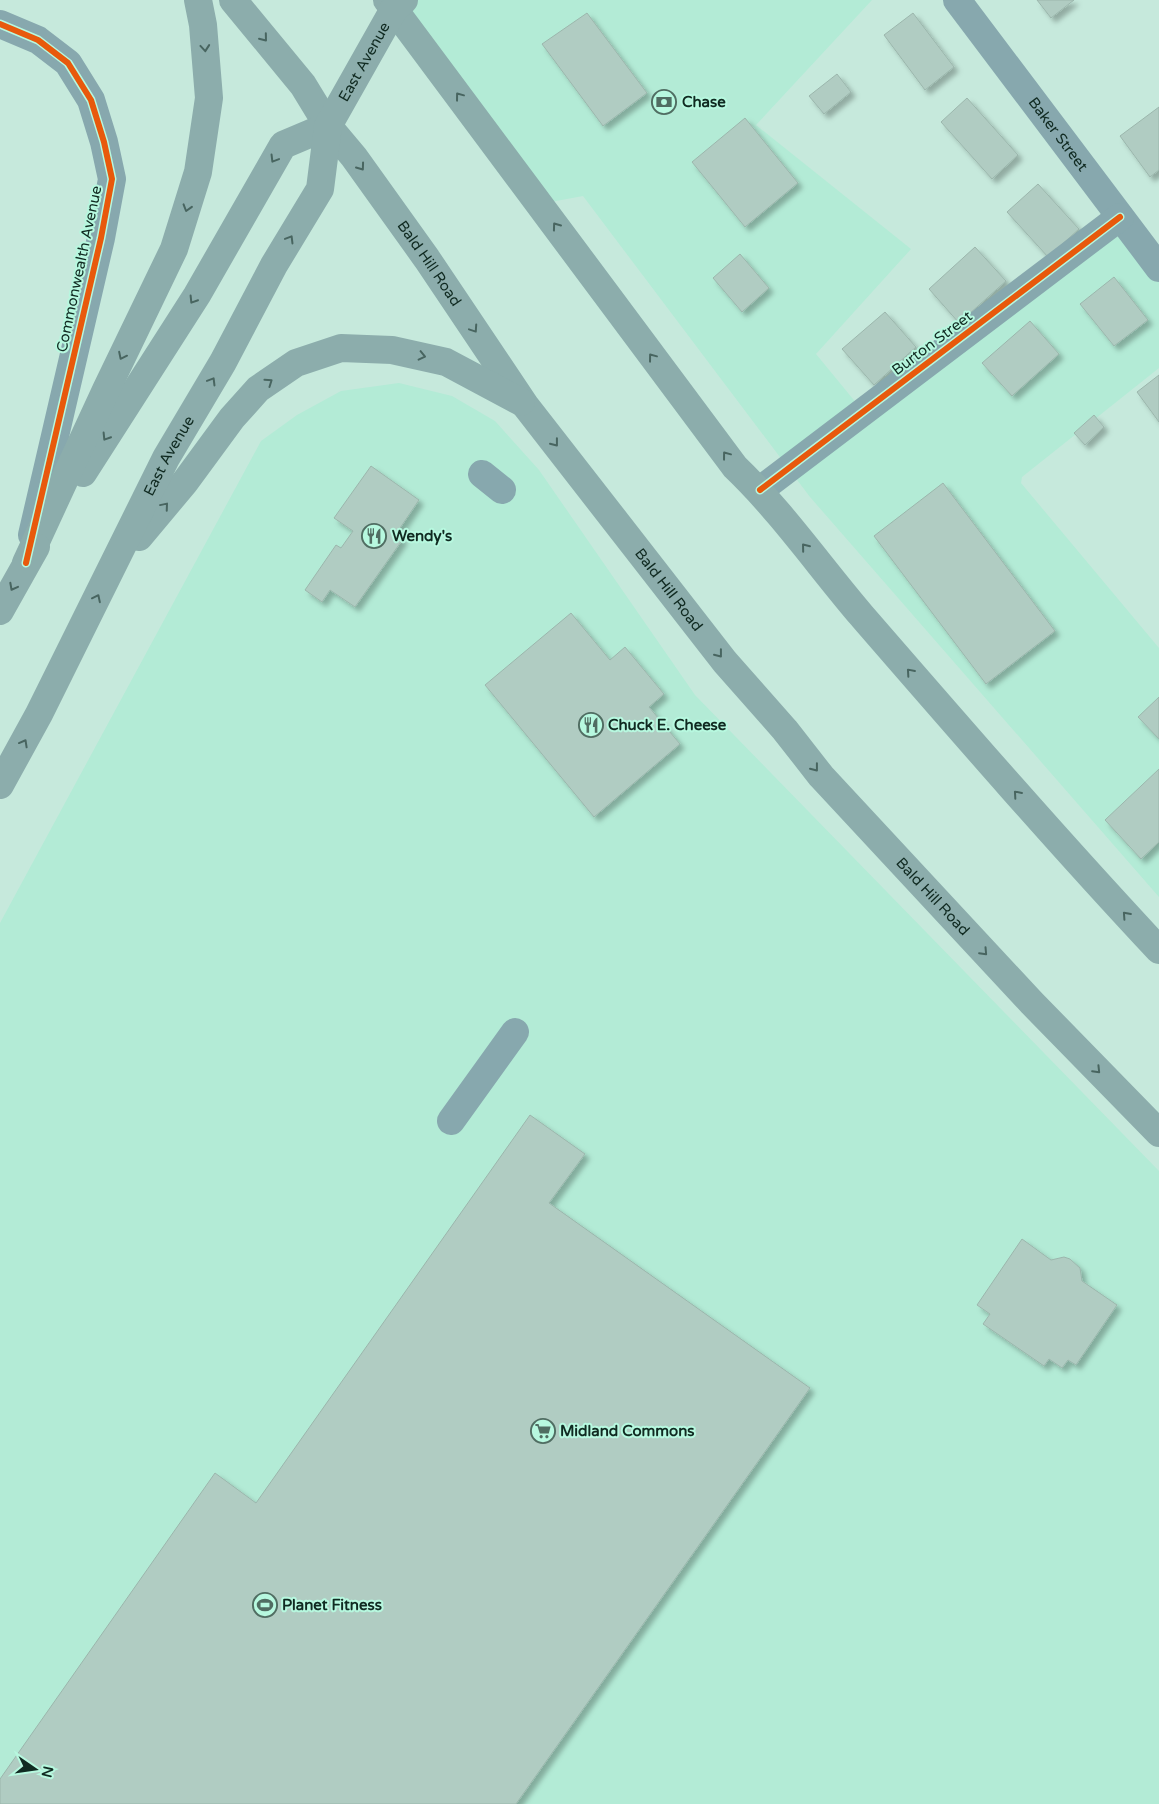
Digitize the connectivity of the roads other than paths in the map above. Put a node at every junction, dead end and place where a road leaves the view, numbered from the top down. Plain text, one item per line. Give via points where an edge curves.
1 (198, 0) edge
2 (233, 0) edge
3 (957, 0) edge
4 (395, 3) edge
5 (0, 24) edge
6 (328, 126) junction
7 (1120, 217) junction
8 (1159, 268) edge
9 (525, 405) junction
10 (760, 490) junction
11 (26, 563) junction
12 (111, 570) junction
13 (0, 611) edge
14 (0, 786) edge
15 (1159, 950) edge
16 (515, 1032) dead end
17 (451, 1121) dead end
18 (1159, 1133) edge

1 -> 11 main road via 209,98 198,172 174,249
2 -> 6 main road, Bald Hill Road via 303,86
3 - 7 street, Baker Street
4 - 6 main road, East Avenue
10 -> 4 main road via 735,466
5 - 11 street, Commonwealth Avenue via 38,40 68,63 91,100 112,179
6 -> 9 main road, Bald Hill Road via 427,259
6 -> 11 main road via 283,145 196,295
12 -> 6 main road, East Avenue via 166,458 320,189
7 - 8 street, Baker Street
7 - 10 street, Burton Street
12 -> 9 main road via 185,482 232,418 258,389 296,363 341,348 392,350 446,362
9 -> 18 main road, Bald Hill Road via 725,662 821,776 1032,1003
15 -> 10 main road via 987,760 838,588
11 -> 13 main road
14 -> 12 main road, East Avenue
16 - 17 street

